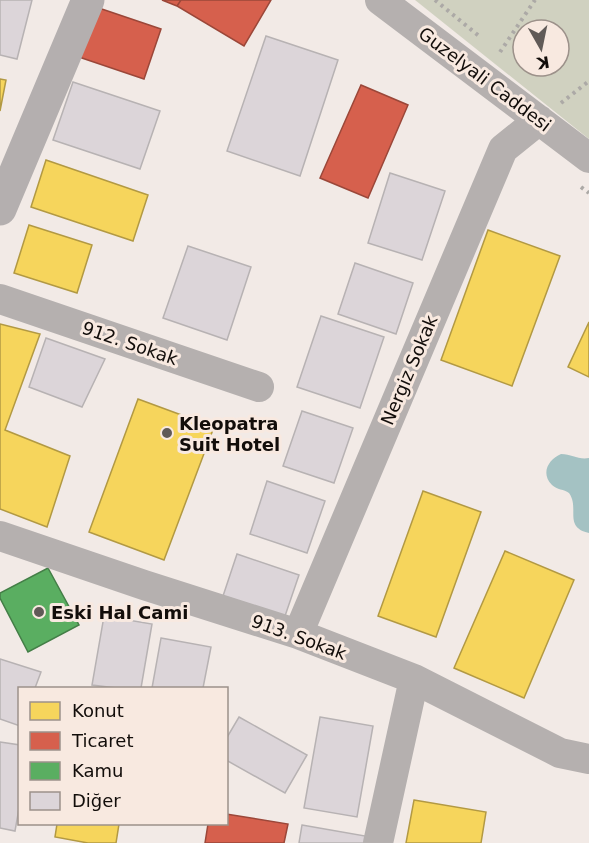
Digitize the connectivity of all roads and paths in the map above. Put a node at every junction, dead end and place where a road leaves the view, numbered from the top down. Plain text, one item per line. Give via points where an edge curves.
1 (88, 0) edge
2 (381, 0) edge
3 (535, 0) edge
4 (500, 52) dead end
5 (539, 120) junction
6 (589, 158) edge
7 (1, 205) edge
8 (0, 299) edge
9 (259, 387) dead end
10 (0, 536) edge
11 (298, 634) junction
12 (414, 679) junction
13 (589, 759) edge
14 (378, 843) edge

1 - 7 street
2 - 5 street, Guzelyali Caddesi
3 - 4 path
5 - 6 street, Guzelyali Caddesi
5 - 11 street, Nergiz Sokak via 503,149
8 - 9 street, 912. Sokak
10 - 11 street, 913. Sokak
11 - 12 street, 913. Sokak
12 - 13 street, 913. Sokak via 560,753
12 - 14 street

